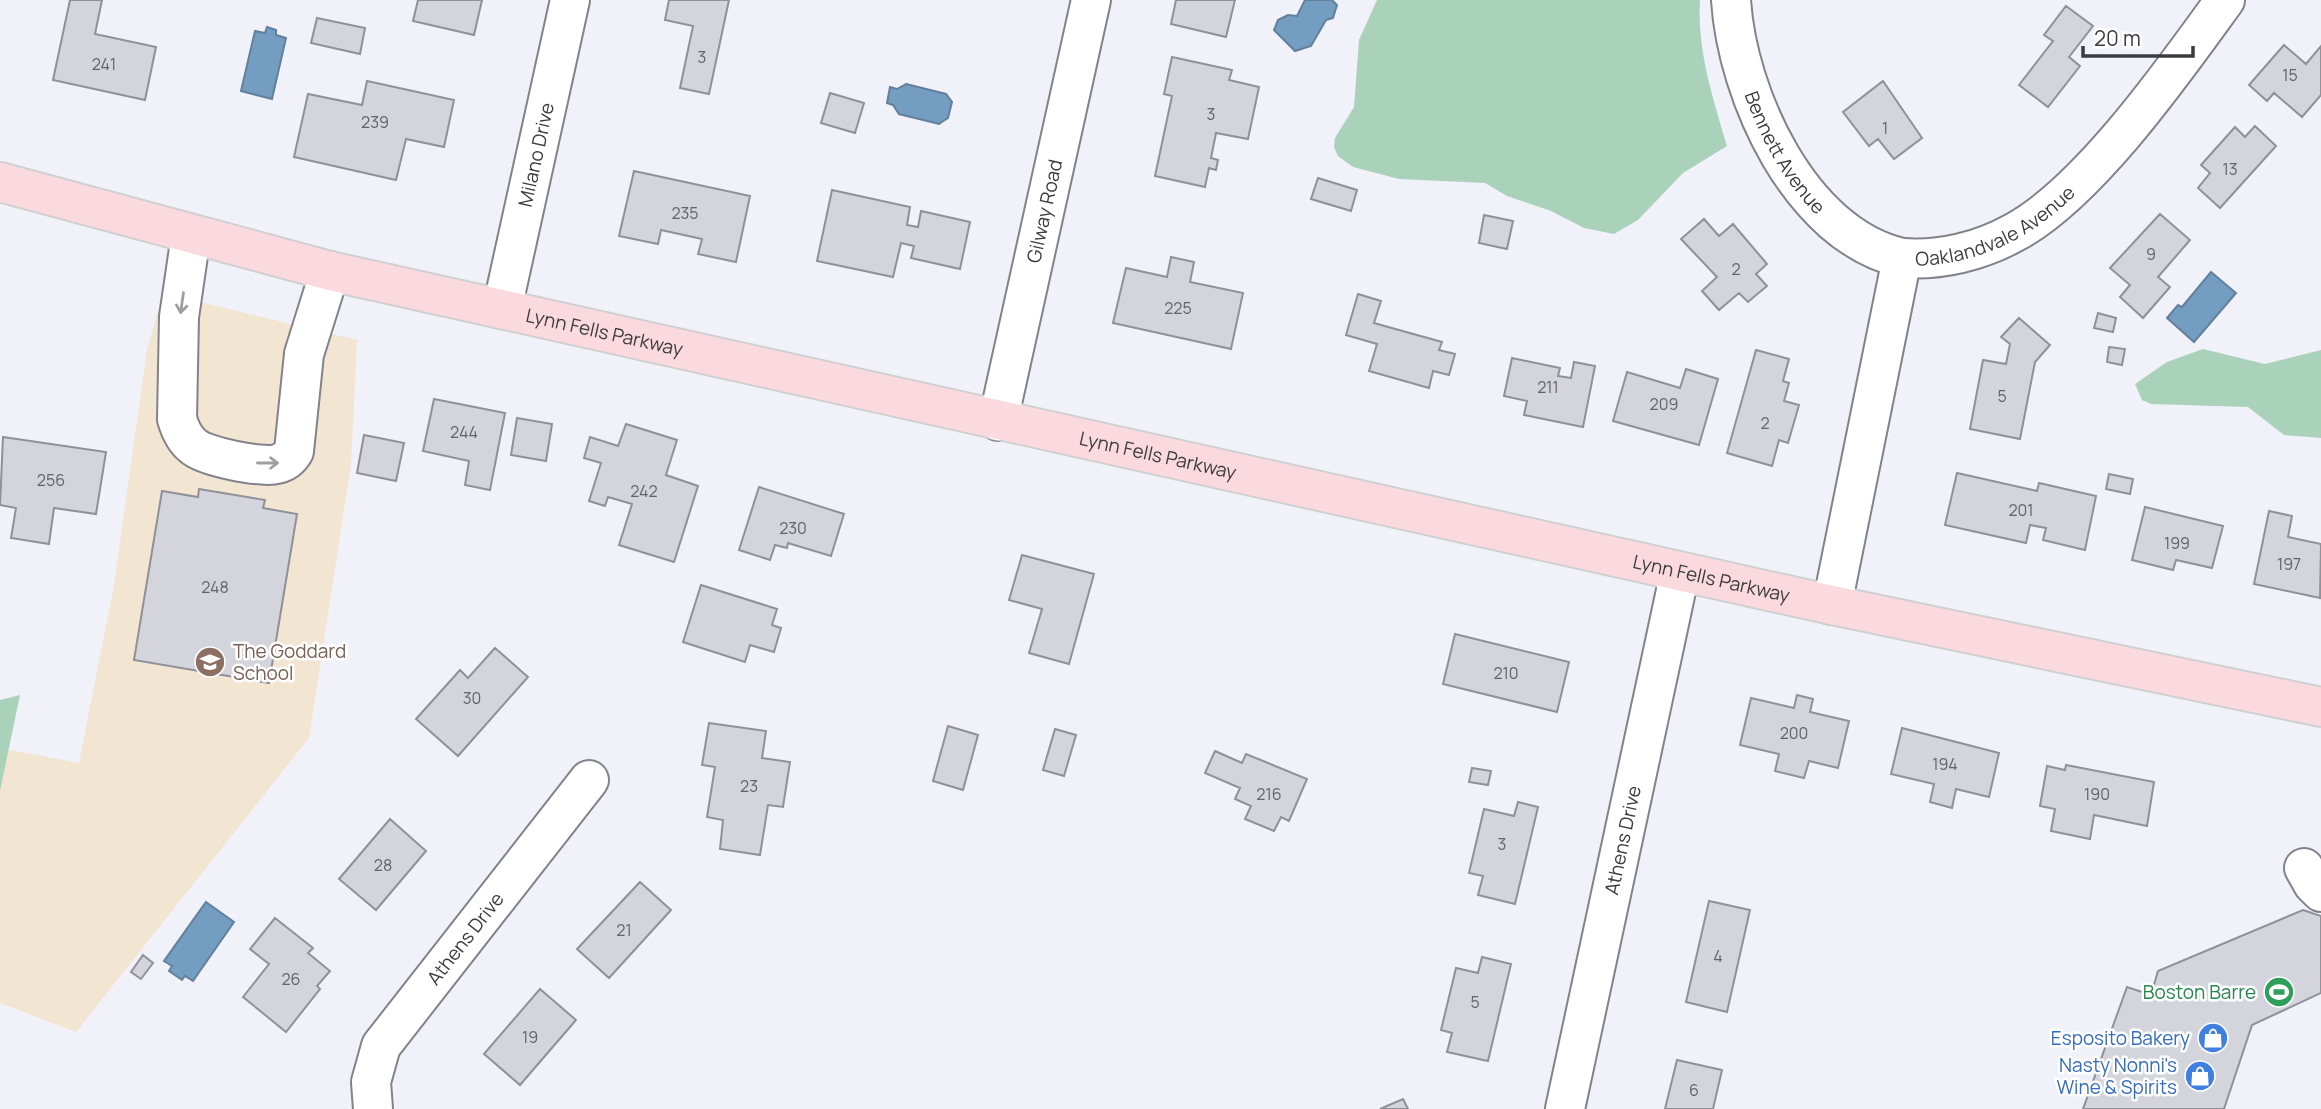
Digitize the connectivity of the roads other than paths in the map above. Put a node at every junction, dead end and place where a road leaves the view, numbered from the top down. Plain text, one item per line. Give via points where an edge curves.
1 (569, 0) edge
2 (1091, 0) edge
3 (1731, 0) edge
4 (2225, 0) edge
5 (0, 182) edge
6 (191, 235) junction
7 (1902, 258) junction
8 (330, 271) junction
9 (502, 309) junction
10 (998, 421) junction
11 (1680, 572) junction
12 (1832, 605) junction
13 (2321, 707) edge
14 (589, 780) dead end
15 (373, 1109) edge
16 (1565, 1109) edge

1 - 9 street, Milano Drive
2 - 10 street, Gilway Road
3 - 7 street, Bennett Avenue via 1746,82 1790,171 1848,233 1881,253
4 - 7 street, Oaklandvale Avenue via 2132,120 2067,192 2040,214 2015,232 1971,250 1935,258
5 - 6 main road, Lynn Fells Parkway
6 - 8 main road, Lynn Fells Parkway
6 -> 8 street via 180,317 177,419 192,446 214,456 273,465 295,452 304,354
7 - 12 street, Oaklandvale Avenue
8 - 9 main road, Lynn Fells Parkway
9 - 10 main road, Lynn Fells Parkway
10 - 11 main road, Lynn Fells Parkway
11 - 12 main road, Lynn Fells Parkway
11 - 16 street, Athens Drive
12 - 13 main road, Lynn Fells Parkway
14 - 15 street, Athens Drive via 381,1046 372,1069

